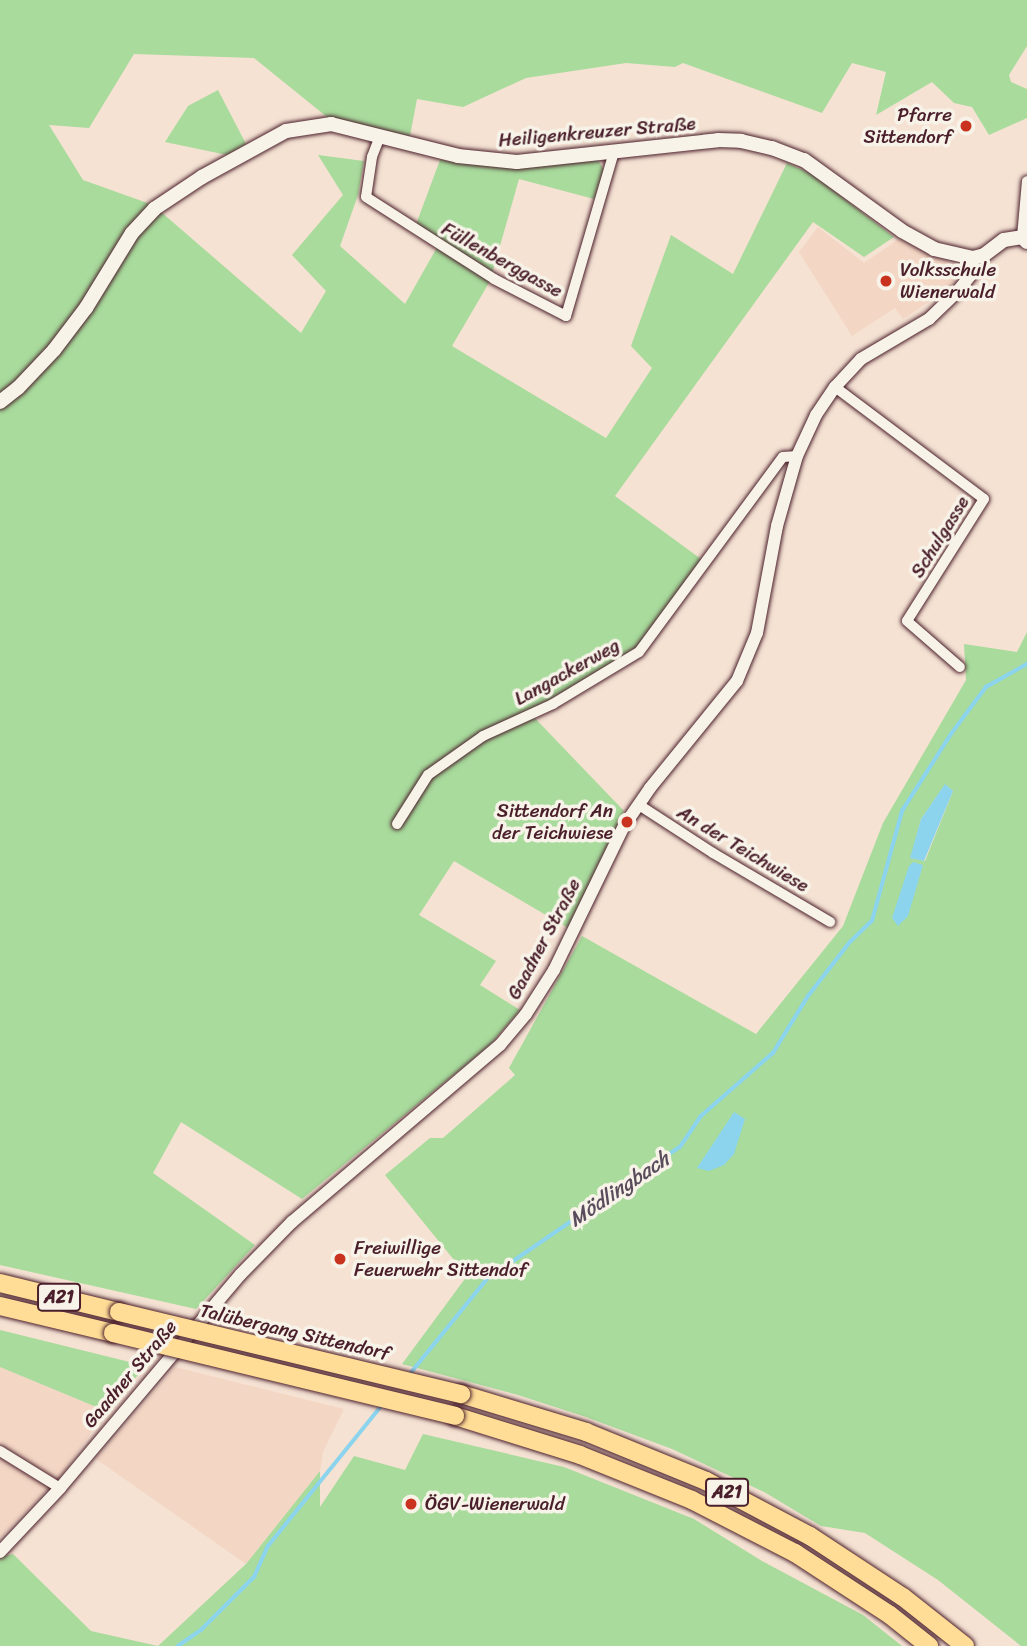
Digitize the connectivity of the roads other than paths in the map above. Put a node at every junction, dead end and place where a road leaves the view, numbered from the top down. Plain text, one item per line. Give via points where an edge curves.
1 (380, 136) junction
2 (614, 152) junction
3 (1027, 181) edge
4 (1024, 240) edge
5 (973, 258) junction
6 (835, 387) junction
7 (0, 402) edge
8 (797, 456) junction
9 (960, 667) dead end
10 (639, 805) junction
11 (397, 824) dead end
12 (830, 922) dead end
13 (0, 1283) edge
14 (0, 1307) edge
15 (0, 1451) edge
16 (60, 1488) junction
17 (0, 1552) edge
18 (929, 1646) edge
19 (965, 1646) edge

1 - 2 main road, Heiligenkreuzer Straße via 517,162
1 - 2 street, Füllenberggasse via 366,197 494,279 566,316
1 - 7 main road, Heiligenkreuzer Straße via 331,124 286,131 178,191 132,233 54,350
2 - 5 main road, Heiligenkreuzer Straße via 718,140 772,148 804,160 916,240 956,257
3 - 4 street
4 - 5 main road via 1003,240
5 - 6 street, Gaadner Straße via 971,275 929,319 861,359
6 - 8 street, Gaadner Straße
6 - 9 street, Schulgasse via 984,499 907,621
8 - 10 street, Gaadner Straße via 777,527 757,633 737,681
8 - 11 street, Langackerweg via 783,457 639,652 553,704 483,736 428,775
10 - 12 street, An der Teichwiese
10 - 16 street, Gaadner Straße via 612,848 554,970 508,1035 292,1222 249,1265
13 - 19 highway, Talübergang Sittendorf / A21, bridge via 461,1394 586,1432 706,1480 810,1535 903,1597
14 - 18 highway, A21, bridge via 455,1416 580,1455 692,1500 795,1553
15 - 16 street
16 - 17 street, Gaadner Straße

